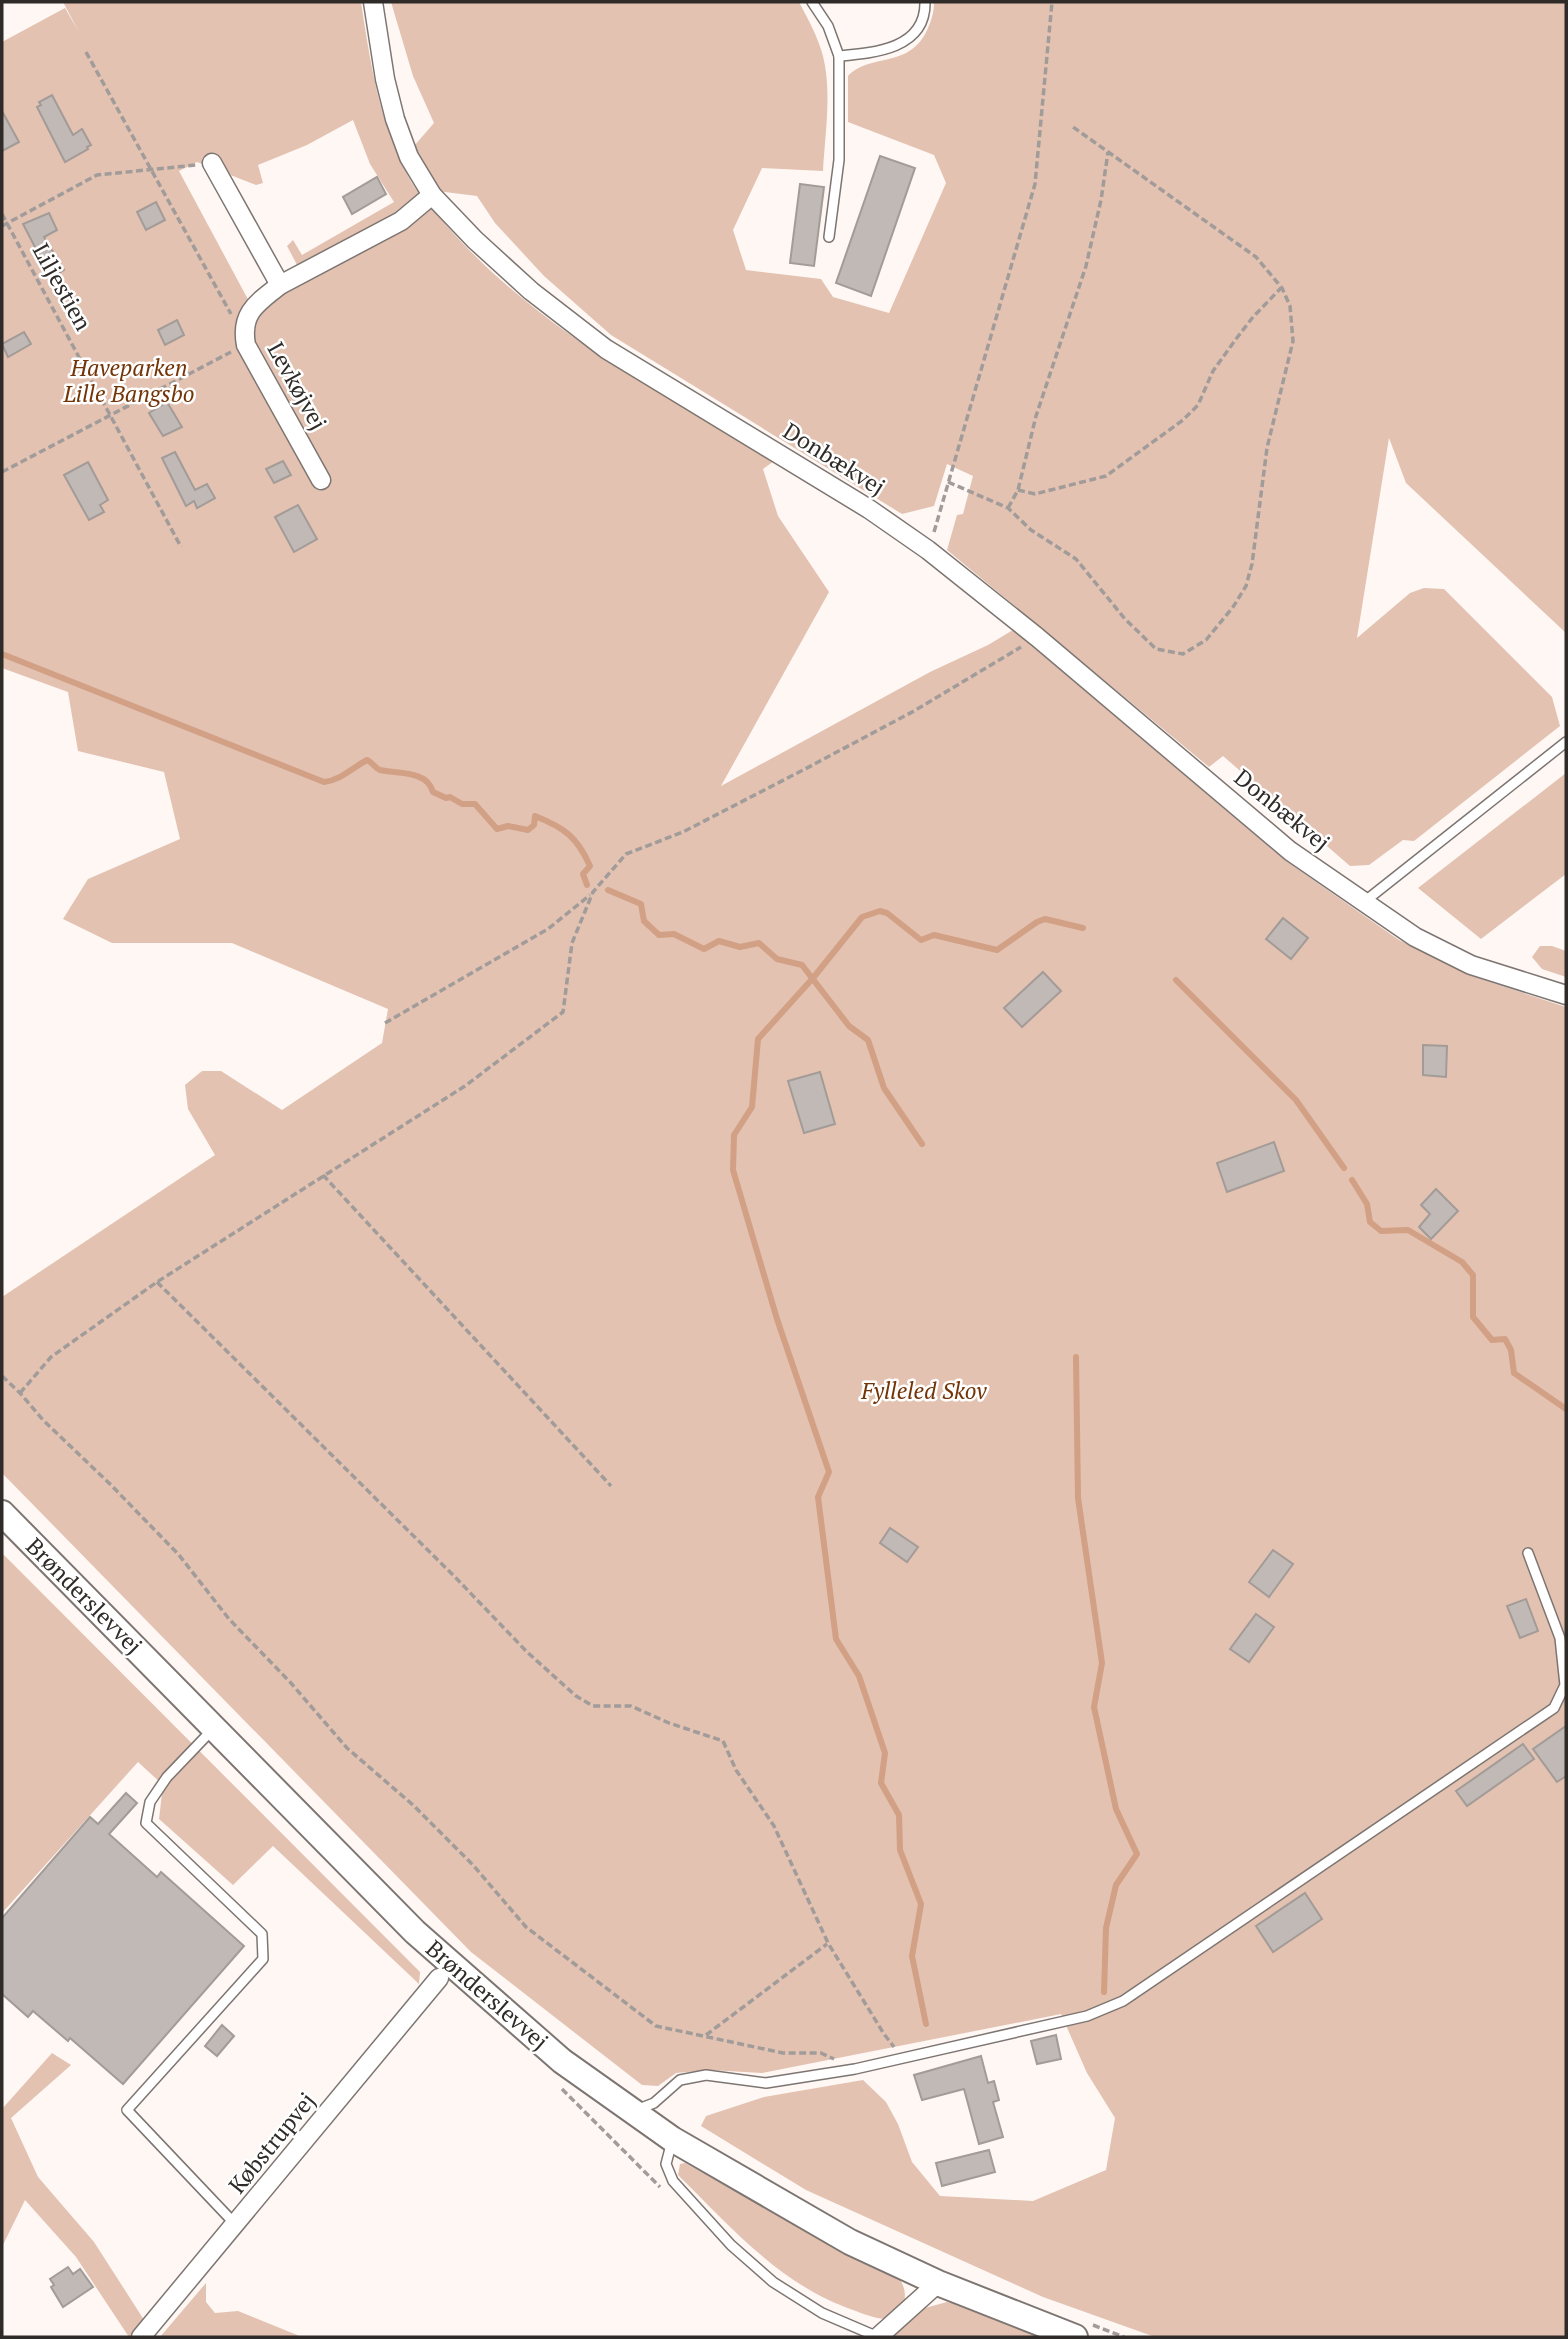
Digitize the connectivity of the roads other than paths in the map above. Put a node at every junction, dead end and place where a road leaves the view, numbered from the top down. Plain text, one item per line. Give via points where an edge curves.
1 (373, 2) edge
2 (812, 2) edge
3 (925, 2) edge
4 (839, 56) junction
5 (212, 163) road end
6 (432, 195) junction
7 (829, 237) dead end
8 (280, 285) junction
9 (321, 480) dead end
10 (1566, 742) edge
11 (1364, 902) junction
12 (1566, 995) edge
13 (2, 1513) edge
14 (1528, 1553) dead end
15 (214, 1728) junction
16 (439, 1978) dead end
17 (632, 2111) junction
18 (672, 2139) junction
19 (236, 2225) junction
20 (939, 2283) junction
21 (1081, 2330) edge
22 (141, 2337) edge
23 (878, 2337) edge

1 - 6 street, Donbækvej via 395,119 409,157
2 - 4 lane via 828,26
3 - 4 lane via 916,30 902,43 882,52
4 - 7 lane via 839,160
5 - 8 street
6 - 8 street, Levkøjvej via 401,221
6 - 11 street, Donbækvej via 531,291 606,349 928,550 1290,850
8 - 9 street, Levkøjvej via 246,318 244,337
10 - 11 lane
11 - 12 street, Donbækvej via 1415,937 1471,965
13 - 15 main road, Brønderslevvej
14 - 17 lane via 1560,1638 1565,1685 1554,1708 1123,2001 1087,2016 855,2069 766,2082 706,2075 680,2080 654,2102
15 - 17 main road, Brønderslevvej via 432,1948 562,2061
15 - 19 lane via 167,1777 150,1802 146,1823 262,1934 263,1959 127,2110
16 - 19 street, Købstrupvej
17 - 18 main road, Brønderslevvej
18 - 20 main road, Brønderslevvej via 850,2242
18 - 23 lane via 666,2164 673,2181 731,2245 773,2282 822,2313
19 - 22 street, Købstrupvej
20 - 21 main road, Brønderslevvej
20 - 23 street

